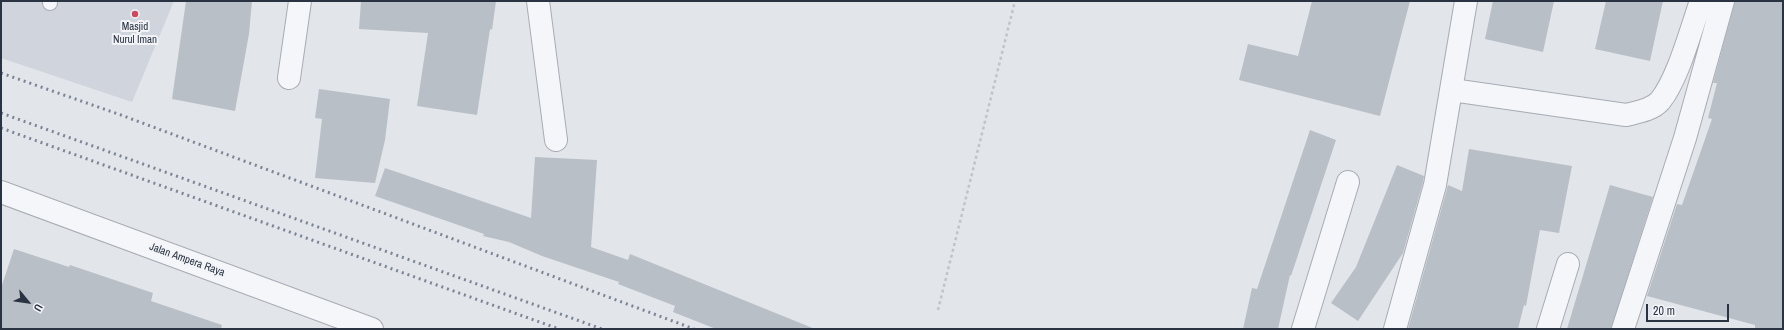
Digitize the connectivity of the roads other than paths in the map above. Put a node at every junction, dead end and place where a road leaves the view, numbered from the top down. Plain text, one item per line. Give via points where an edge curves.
1 (300, 1) edge
2 (538, 1) edge
3 (1466, 1) edge
4 (1700, 1) edge
5 (1723, 1) edge
6 (289, 78) dead end
7 (1452, 90) junction
8 (556, 140) dead end
9 (1348, 182) dead end
10 (1, 192) edge
11 (1568, 264) dead end
12 (372, 329) edge
13 (1303, 329) edge
14 (1396, 329) edge
15 (1548, 329) edge
16 (1623, 329) edge

1 - 6 street
2 - 8 street
3 - 7 street
4 - 7 street via 1672,82 1659,102 1647,110 1626,116
5 - 16 street via 1685,138
7 - 14 street via 1436,185
9 - 13 street
10 - 12 street, Jalan Ampera Raya
11 - 15 street

